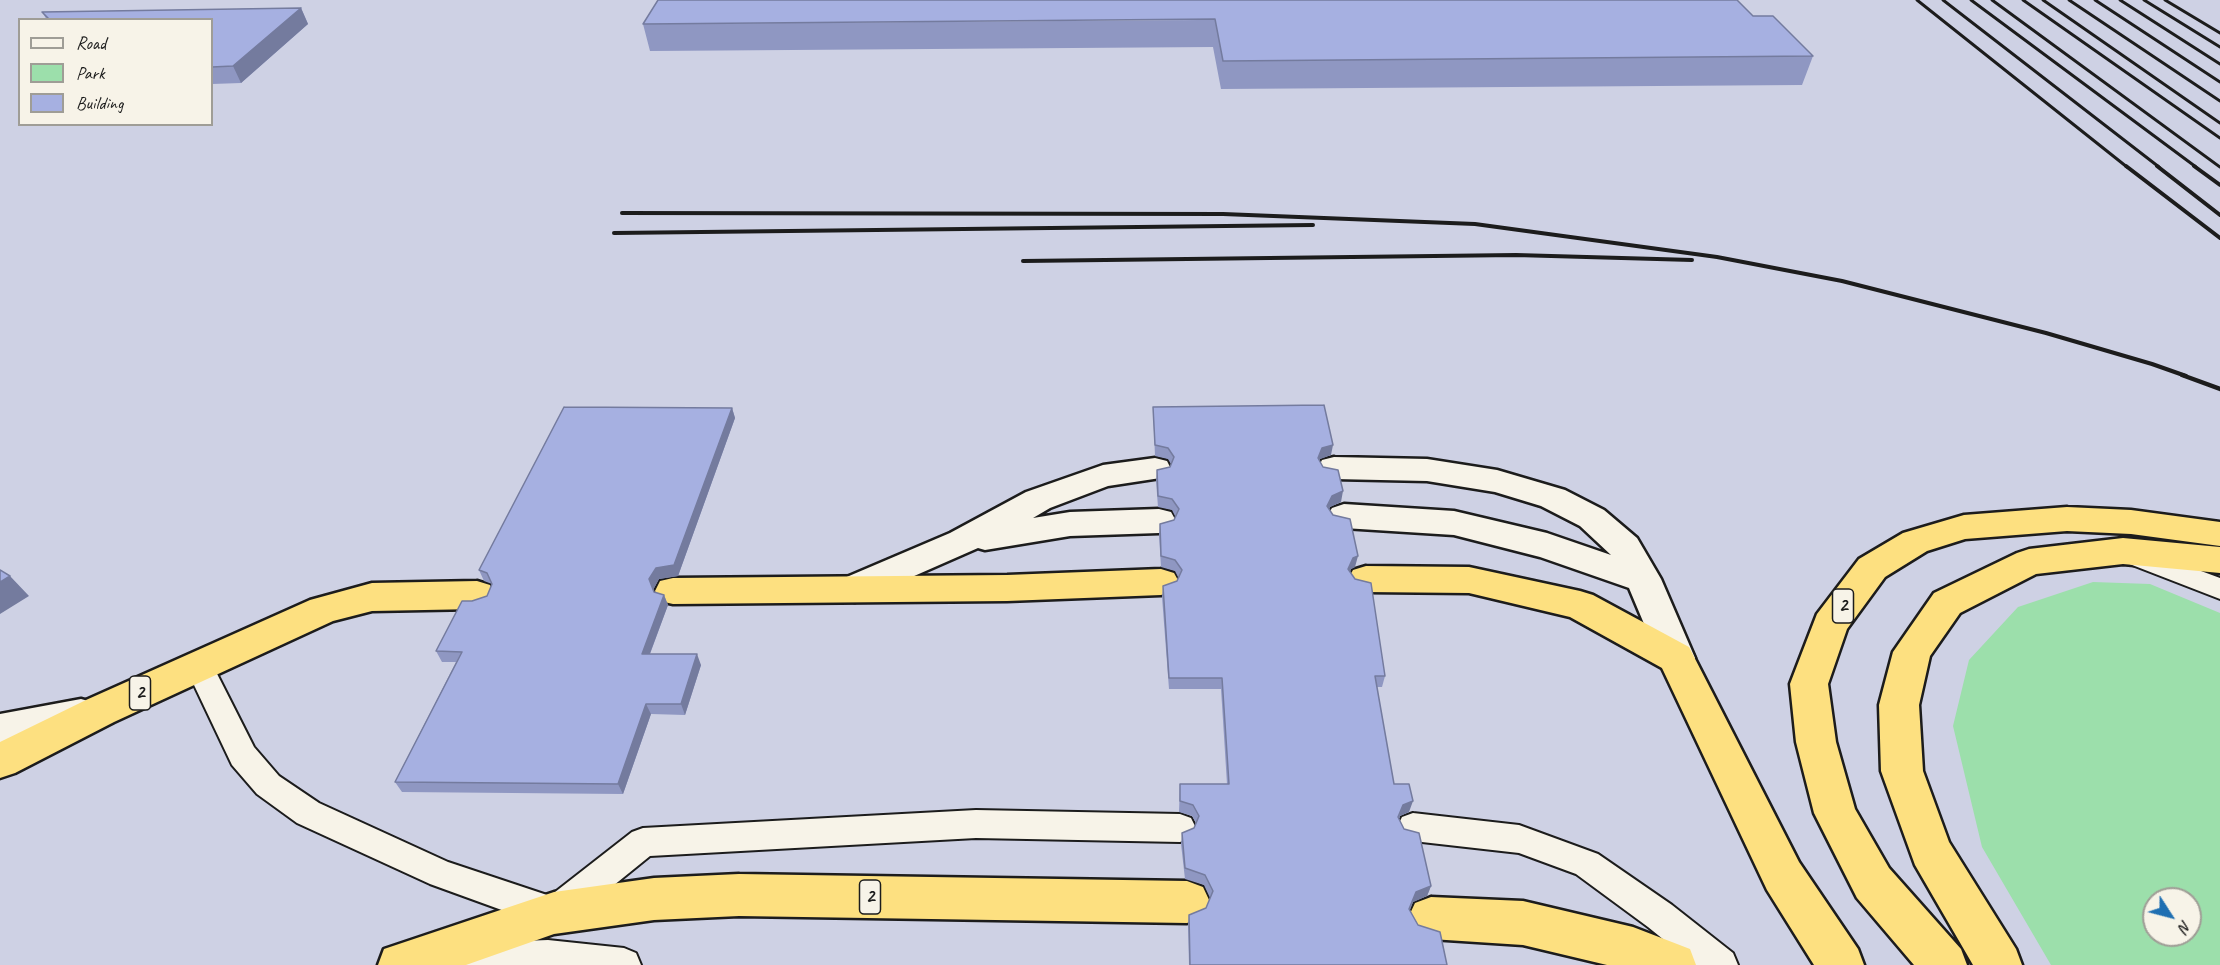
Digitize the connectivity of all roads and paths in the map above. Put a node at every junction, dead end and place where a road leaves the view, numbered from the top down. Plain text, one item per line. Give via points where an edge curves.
1 (1334, 468) edge
2 (1155, 469) edge
3 (1344, 516) edge
4 (1159, 521) dead end
5 (2220, 534) edge
6 (962, 542) junction
7 (2123, 551) junction
8 (2220, 560) edge
9 (1366, 579) edge
10 (1643, 579) junction
11 (1161, 582) dead end
12 (855, 589) junction
13 (2220, 589) edge
14 (673, 591) dead end
15 (477, 595) dead end
16 (1676, 658) junction
17 (199, 666) junction
18 (100, 711) junction
19 (0, 731) edge
20 (0, 760) edge
21 (1413, 827) dead end
22 (1180, 828) dead end
23 (1187, 902) dead end
24 (554, 913) junction
25 (1431, 918) dead end
26 (405, 964) edge
27 (624, 965) edge
28 (1673, 965) edge
29 (1720, 965) edge
30 (1841, 965) edge
31 (1944, 965) edge
32 (1999, 965) edge

1 - 10 street via 1427,470 1497,480 1553,498 1592,518 1625,547
2 - 6 street via 1103,476 1038,500
3 - 10 street via 1454,523 1547,546
4 - 6 street via 1070,524
5 - 31 highway, 2 via 2131,522 2067,519 1964,527 1915,542 1872,568 1830,624 1809,684 1816,742 1835,813 1872,883
6 - 12 street
7 - 8 highway
7 - 13 lane
7 - 32 highway via 2029,562 1947,603 1912,652 1899,705 1902,771 1930,851
9 - 16 highway via 1469,580 1580,605
10 - 16 street
11 - 12 highway
12 - 14 highway
15 - 17 highway, 2 via 372,597 323,610
16 - 30 highway via 1783,876
17 - 18 highway, 2
17 - 24 lane via 243,756 267,785 308,813 441,874
18 - 19 street
18 - 20 highway, 2
21 - 29 lane via 1520,839 1587,864
22 - 24 lane via 976,824 643,842
23 - 24 highway, 2 via 739,895 654,899
24 - 26 highway, 2
25 - 28 highway via 1523,923 1633,949
26 - 27 lane via 548,956

